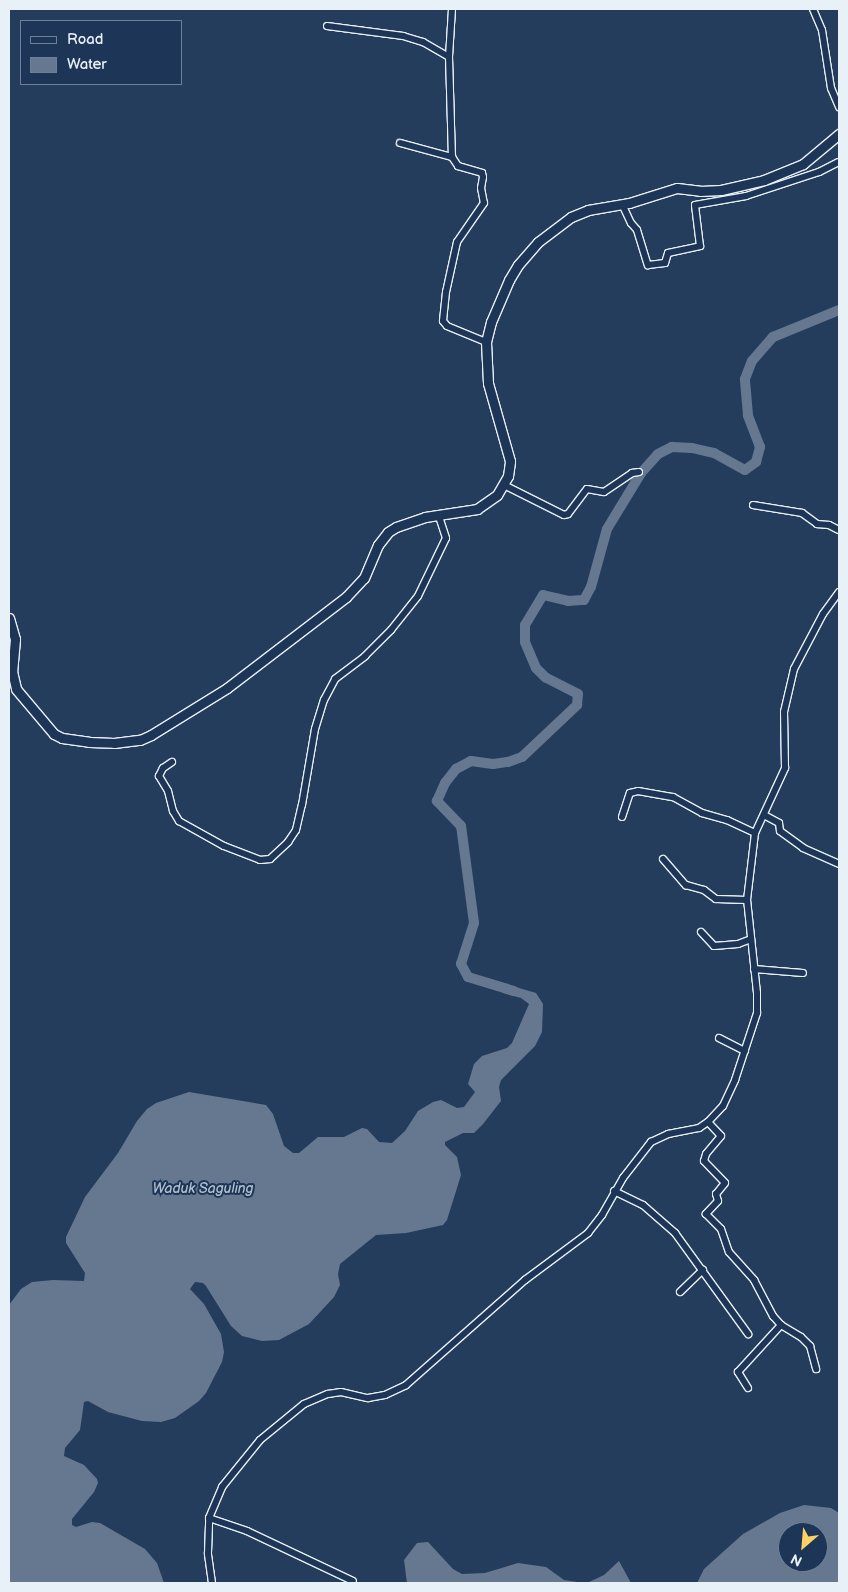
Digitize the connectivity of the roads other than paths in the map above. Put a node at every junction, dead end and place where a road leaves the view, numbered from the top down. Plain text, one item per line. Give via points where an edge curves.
1 (452, 9) edge
2 (813, 9) edge
3 (327, 26) dead end
4 (449, 57) junction
5 (839, 107) edge
6 (839, 134) edge
7 (400, 143) dead end
8 (452, 157) junction
9 (839, 162) edge
10 (626, 211) junction
11 (486, 342) junction
12 (639, 472) dead end
13 (504, 485) junction
14 (753, 505) dead end
15 (438, 514) junction
16 (839, 530) edge
17 (839, 592) edge
18 (9, 618) edge
19 (172, 762) dead end
20 (764, 815) junction
21 (622, 817) dead end
22 (756, 833) junction
23 (663, 859) dead end
24 (839, 864) edge
25 (747, 900) junction
26 (700, 932) dead end
27 (751, 939) junction
28 (754, 968) junction
29 (803, 973) dead end
30 (719, 1038) dead end
31 (745, 1051) junction
32 (708, 1122) junction
33 (614, 1191) junction
34 (703, 1270) junction
35 (680, 1292) dead end
36 (781, 1325) junction
37 (748, 1334) dead end
38 (816, 1369) dead end
39 (748, 1388) dead end
40 (210, 1518) junction
41 (353, 1581) dead end
42 (212, 1583) edge

1 - 4 street
2 - 5 street via 822,30 831,88
3 - 4 street via 404,36
4 - 8 street
6 - 10 main road via 803,164 764,180 708,192 677,188
7 - 8 street
8 - 11 street via 458,166 482,173 484,203 457,242 443,321 447,326
9 - 10 street via 819,172 746,196 695,205 700,246 668,252 665,263 648,265
10 - 11 main road via 580,212 538,242 509,280
11 - 13 main road via 490,391 510,461
12 - 13 street via 632,472 604,492 587,489 564,515
13 - 15 main road via 484,506
14 - 16 street via 802,513 817,524
15 - 18 main road via 388,532 378,544 364,578 346,597 228,688 140,740 89,742 54,734 16,689 12,671 15,639
15 - 19 street via 446,538 418,596 391,630 335,679 324,700 315,729 296,830 288,842 270,858 260,860 224,846 179,821 159,776 162,768
17 - 20 street via 823,614 794,669 784,712 785,768
20 - 22 street
20 - 24 street via 779,823 780,831 803,848
21 - 22 street via 627,800 635,791 673,797 702,813
22 - 25 street
23 - 25 street via 686,886 704,890 716,899
25 - 27 street
26 - 27 street via 714,946
27 - 28 street
28 - 29 street
28 - 31 street via 757,1013
30 - 31 street
31 - 32 street via 723,1106
32 - 33 street via 690,1131 655,1139
32 - 36 street via 721,1136 704,1161 725,1184 716,1194 718,1201 706,1214 721,1229 729,1252 754,1280
33 - 34 street via 643,1205 665,1223
33 - 40 street via 602,1215 582,1238 525,1280 406,1385 385,1395 368,1398 334,1392 294,1411 260,1440 235,1469 222,1487
34 - 35 street
34 - 37 street
36 - 38 street via 807,1342
36 - 39 street via 738,1372
40 - 41 street via 247,1531
40 - 42 street via 208,1553

